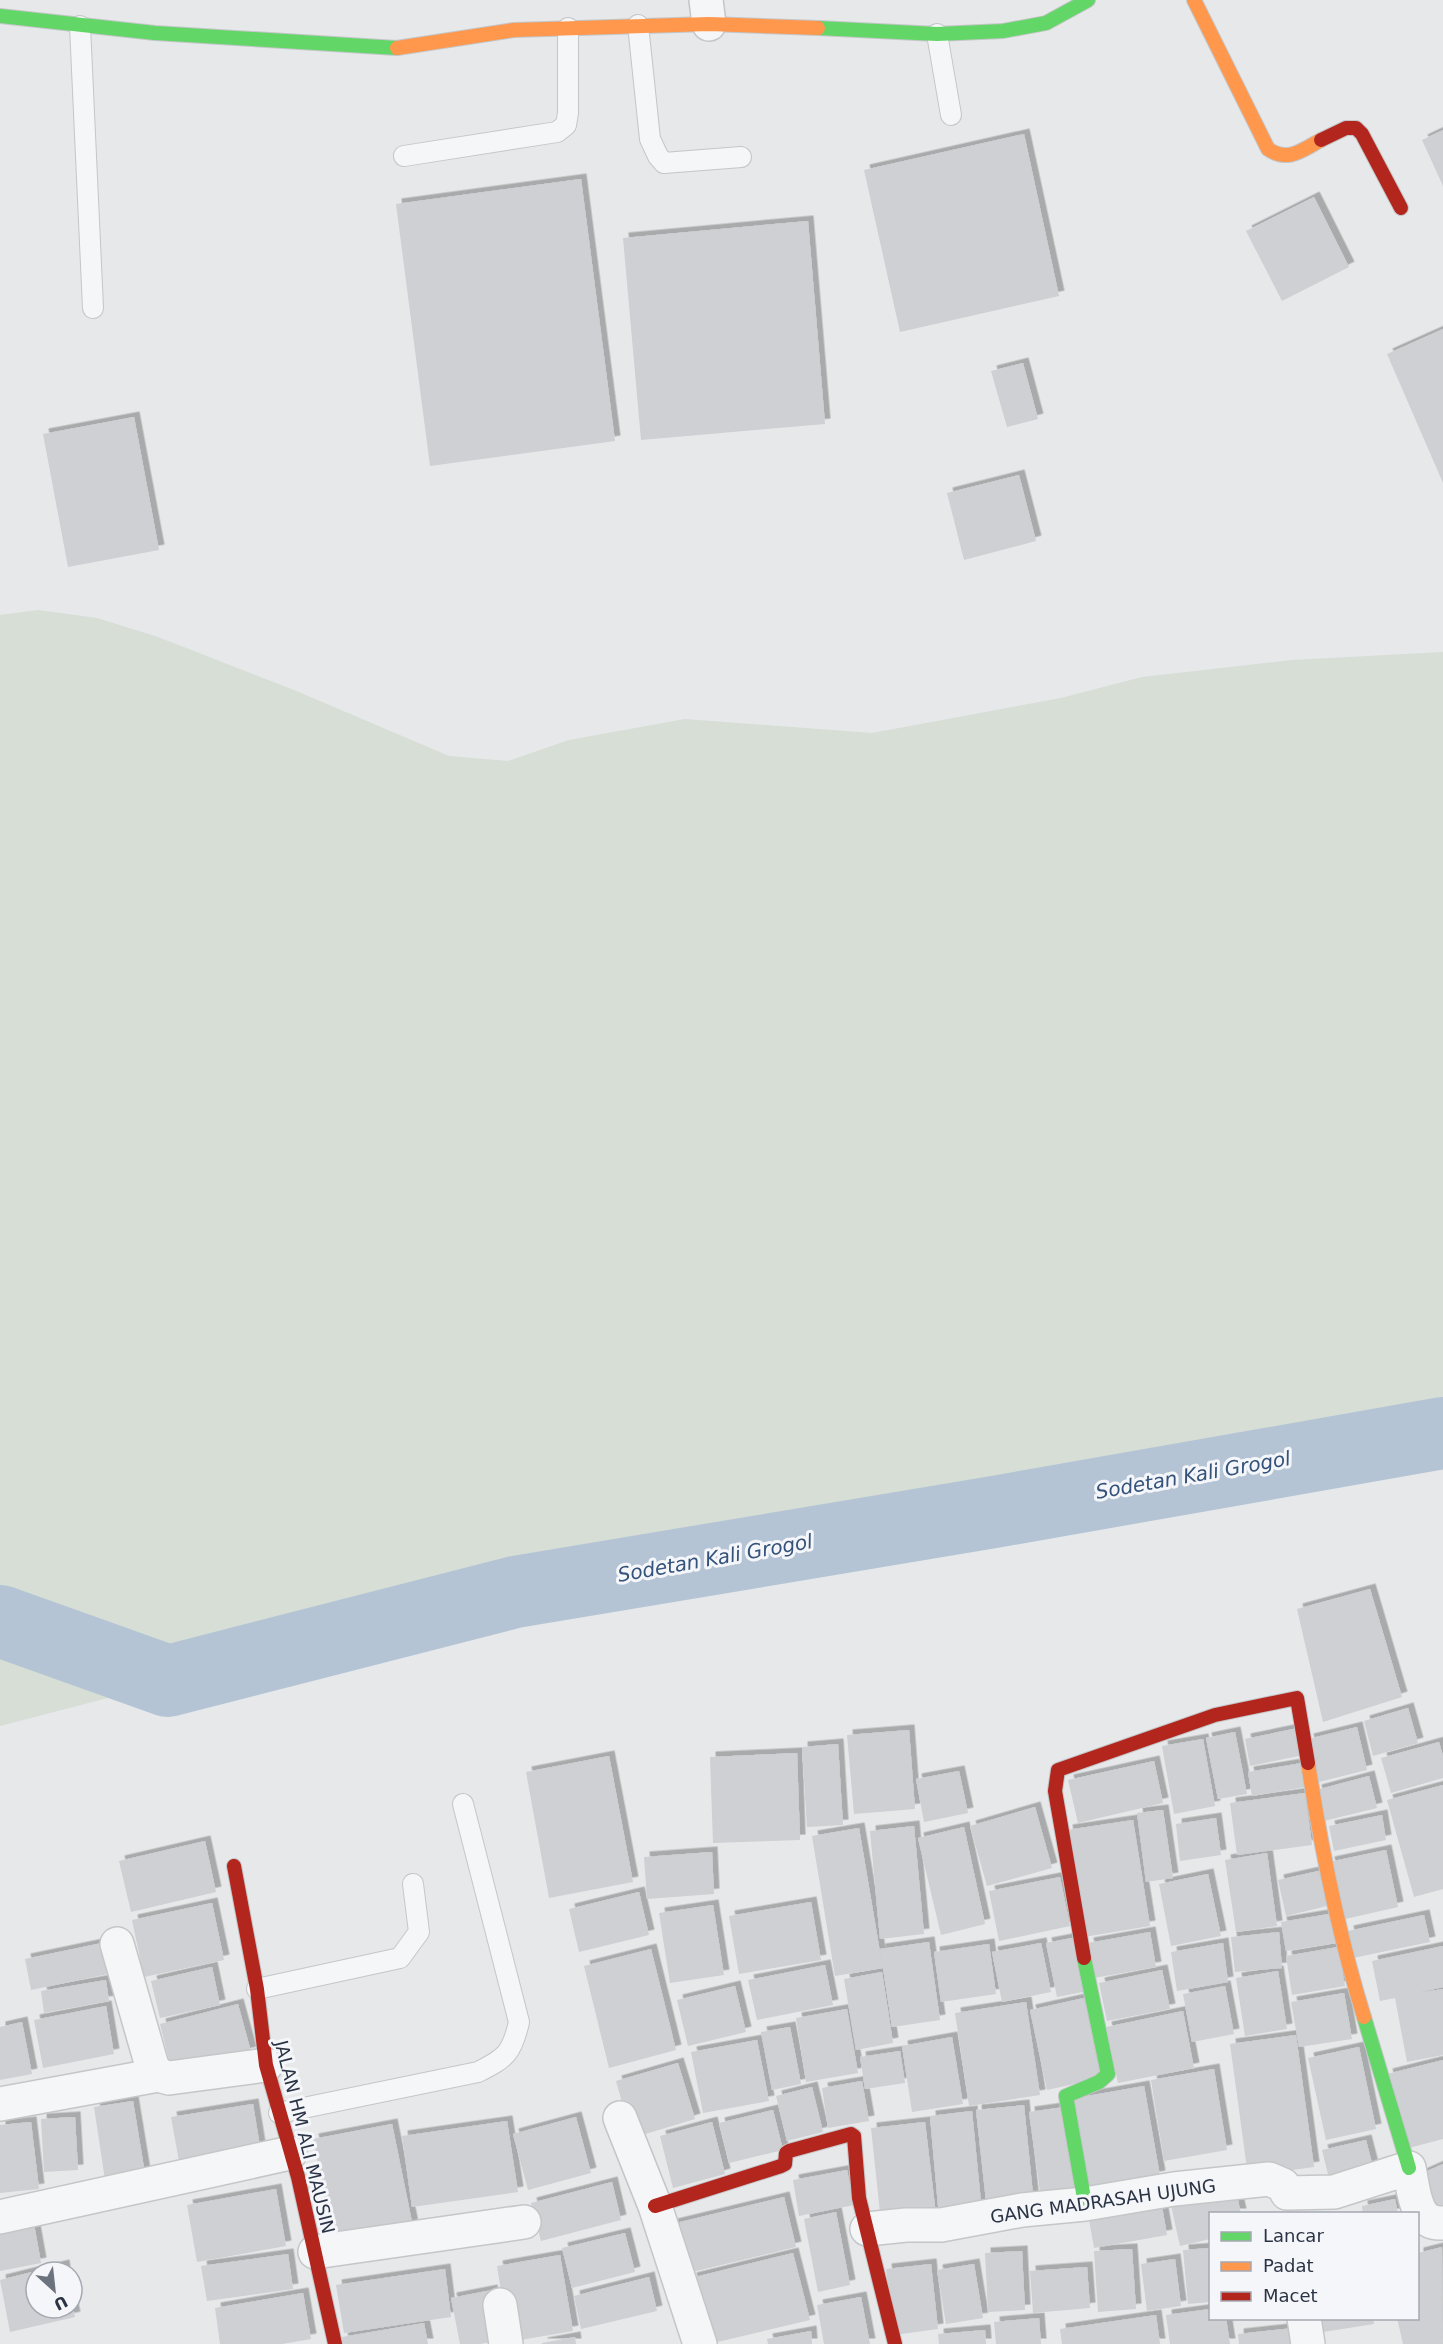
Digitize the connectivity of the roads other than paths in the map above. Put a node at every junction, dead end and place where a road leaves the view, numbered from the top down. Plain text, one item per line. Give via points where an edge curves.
1 (1088, 0) edge
2 (1194, 0) edge
3 (707, 12) edge
4 (0, 16) edge
5 (638, 25) junction
6 (80, 26) junction
7 (568, 28) junction
8 (938, 34) junction
9 (951, 115) dead end
10 (404, 156) dead end
11 (741, 157) dead end
12 (1401, 208) dead end
13 (93, 308) dead end
14 (463, 1804) dead end
15 (234, 1866) dead end
16 (413, 1884) dead end
17 (117, 1944) dead end
18 (257, 1989) junction
19 (266, 2065) junction
20 (158, 2075) junction
21 (0, 2104) edge
22 (279, 2113) junction
23 (620, 2118) dead end
24 (290, 2153) junction
25 (1409, 2168) junction
26 (1289, 2203) edge
27 (1084, 2204) junction
28 (655, 2206) junction
29 (0, 2217) edge
30 (524, 2222) dead end
31 (1443, 2223) edge
32 (867, 2229) junction
33 (315, 2252) junction
34 (500, 2305) dead end
35 (1304, 2320) edge
36 (335, 2344) edge
37 (506, 2344) edge
38 (700, 2344) edge
39 (895, 2344) edge
40 (1308, 2344) edge

1 - 8 street via 1046,23 1024,28
2 - 12 street via 1268,149 1278,156 1289,156 1346,128 1356,128
3 - 5 street
3 - 8 street
4 - 6 street
5 - 7 street
5 - 11 lane via 650,139 658,156 664,163
6 - 7 street via 393,49 514,30
6 - 13 lane
7 - 10 lane via 566,125 557,132
8 - 9 lane
14 - 22 lane via 519,2022 514,2045 499,2061 478,2072
15 - 18 street, JALAN HM ALI MAUSIN
16 - 18 lane via 419,1932 400,1958
17 - 20 street via 152,2066
18 - 19 street, JALAN HM ALI MAUSIN
19 - 20 street via 169,2078
19 - 22 street, JALAN HM ALI MAUSIN
20 - 21 street
22 - 24 street, JALAN HM ALI MAUSIN
23 - 28 street
24 - 29 street
24 - 33 street, JALAN HM ALI MAUSIN
25 - 26 street, GANG MADRASAH UJUNG
25 - 27 street via 1345,1955 1318,1827 1298,1698 1215,1715 1058,1770 1055,1791 1108,2074 1102,2081 1066,2096
25 - 31 street via 1417,2205 1425,2219
26 - 27 street, GANG MADRASAH UJUNG via 1282,2185 1269,2179
27 - 32 street, GANG MADRASAH UJUNG via 1022,2210 941,2225
28 - 32 street via 781,2166 789,2151 850,2134 856,2140 859,2198
28 - 38 street
30 - 33 street
32 - 39 street
33 - 36 street, JALAN HM ALI MAUSIN
34 - 37 street
35 - 40 street

